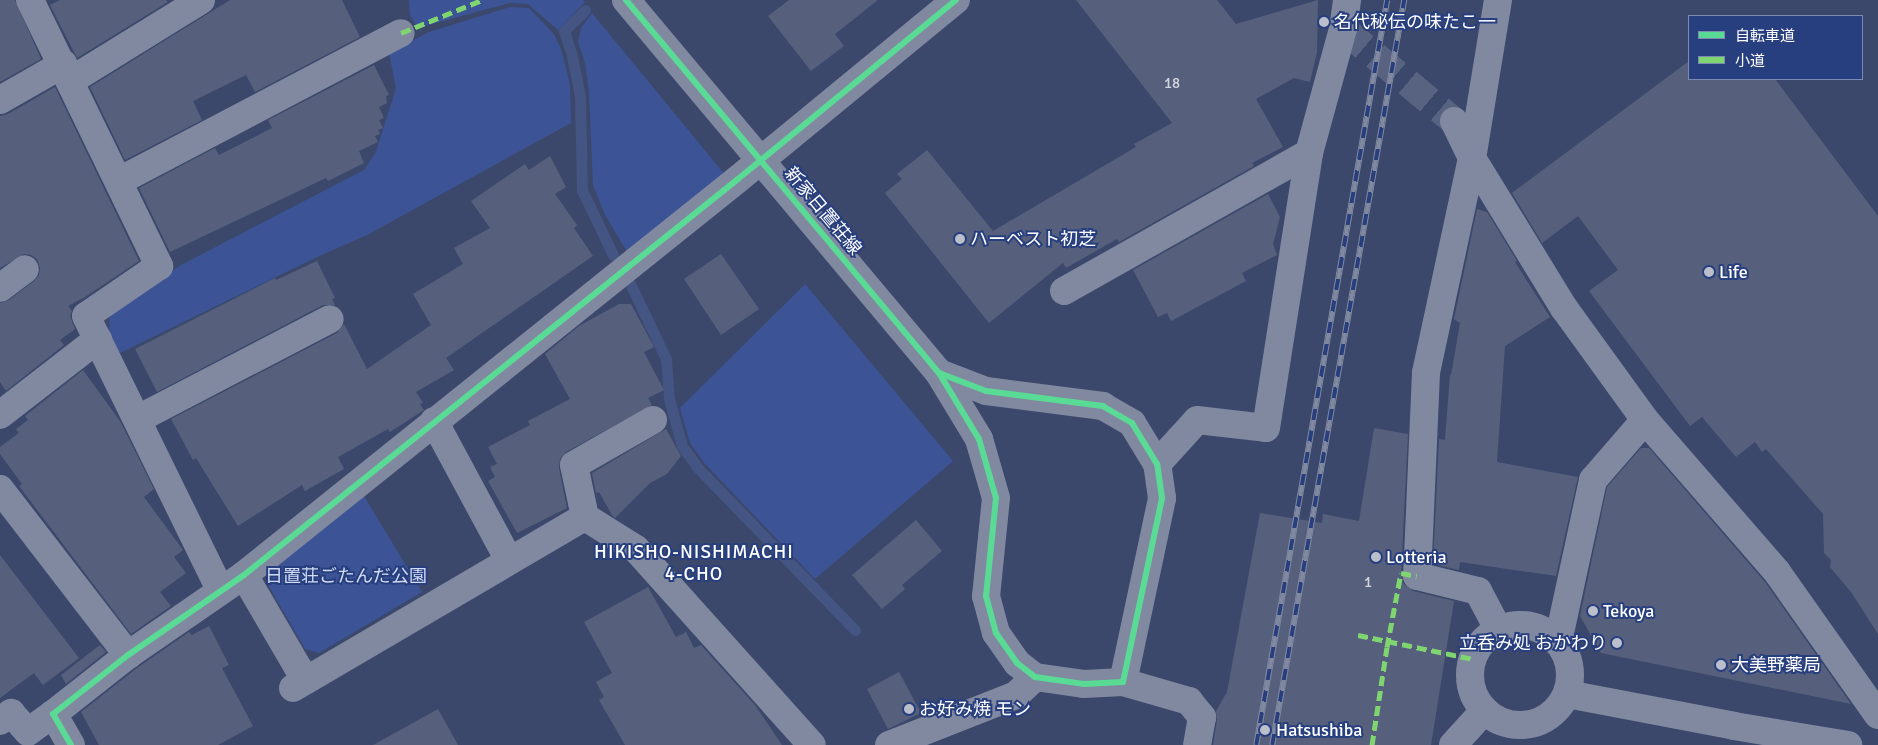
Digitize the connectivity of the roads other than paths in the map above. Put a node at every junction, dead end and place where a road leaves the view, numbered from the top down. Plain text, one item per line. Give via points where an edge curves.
1 (30, 0) edge
2 (201, 0) edge
3 (626, 0) edge
4 (956, 0) edge
5 (1347, 0) edge
6 (1498, 0) edge
7 (401, 33) dead end
8 (66, 72) junction
9 (0, 100) edge
10 (1454, 121) tunnel mouth
11 (1309, 153) junction
12 (1472, 158) junction
13 (760, 160) junction
14 (118, 181) junction
15 (25, 269) dead end
16 (0, 288) edge
17 (1064, 291) dead end
18 (330, 318) dead end
19 (98, 339) junction
20 (939, 373) junction
21 (0, 415) edge
22 (138, 419) junction
23 (653, 420) dead end
24 (1645, 420) junction
25 (434, 421) junction
26 (1157, 464) junction
27 (0, 489) edge
28 (585, 517) junction
29 (509, 560) junction
30 (244, 575) junction
31 (221, 591) junction
32 (1498, 629) junction
33 (1558, 642) junction
34 (128, 655) junction
35 (1035, 677) junction
36 (1123, 682) junction
37 (1568, 694) junction
38 (1485, 710) junction
39 (52, 714) junction
40 (1878, 715) edge
41 (0, 721) edge
42 (71, 745) edge
43 (812, 745) edge
44 (889, 745) edge
45 (1197, 745) edge
46 (1453, 745) edge
47 (1848, 745) edge

1 - 8 street
2 - 8 street
3 - 13 street, 新家日置荘線
4 - 13 street
5 - 11 street via 1343,29
6 - 12 street
7 - 14 street
8 - 9 street
8 - 14 street
10 - 12 street
11 - 17 street
11 - 26 street via 1266,428 1196,420
12 - 24 street via 1564,308
12 - 32 street via 1426,373 1417,576 1478,591
13 - 20 street, 新家日置荘線
13 - 25 street
14 - 19 street via 159,266 86,316
15 - 16 street
18 - 22 street
19 - 21 street
19 - 22 street
20 - 26 street via 986,391 1102,406 1132,423
20 - 35 street, 新家日置荘線 via 979,439 996,498 986,596 996,633 1018,663
22 - 31 street
23 - 28 street via 574,465
24 - 33 street via 1593,480
24 - 40 street via 1777,572
25 - 29 street
25 - 30 street
26 - 36 street via 1162,498
27 - 34 street
28 - 29 street
28 - 43 street via 636,550
29 - 30 street via 299,684
30 - 31 street
31 - 34 street
32 - 33 street via 1530,626 1546,632
32 - 38 street via 1485,638 1470,667 1476,698
33 - 37 street via 1570,667
34 - 39 street
35 - 36 street via 1084,684
35 - 44 street via 1016,695
36 - 45 street via 1189,702 1202,717
37 - 38 street via 1546,719 1531,724 1514,725 1498,720
37 - 47 street
38 - 46 street
39 - 41 street via 28,732 11,714
39 - 42 street

